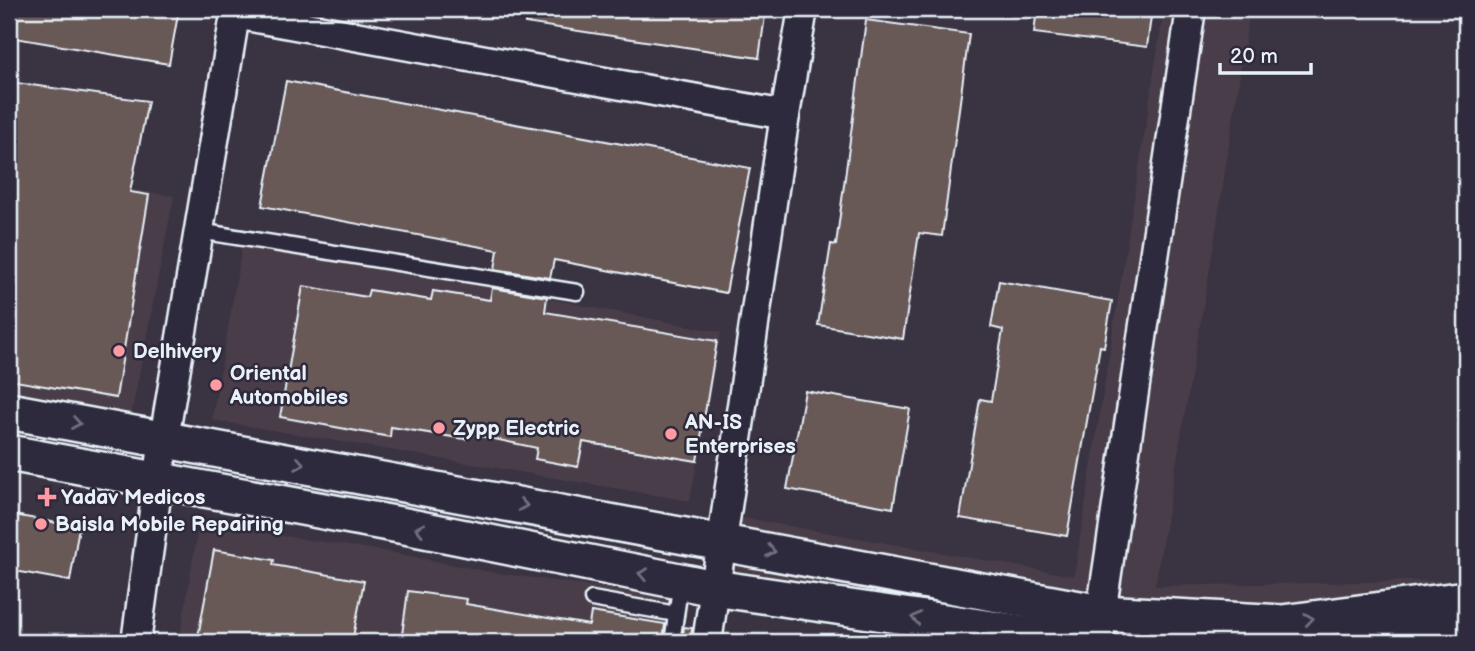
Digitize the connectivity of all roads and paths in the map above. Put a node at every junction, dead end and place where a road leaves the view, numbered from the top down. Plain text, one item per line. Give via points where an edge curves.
1 (803, 9) edge
2 (1191, 9) edge
3 (236, 11) edge
4 (785, 115) junction
5 (199, 231) junction
6 (577, 292) dead end
7 (9, 411) edge
8 (164, 439) junction
9 (9, 453) edge
10 (158, 482) junction
11 (720, 541) junction
12 (690, 595) junction
13 (592, 599) dead end
14 (1466, 599) edge
15 (1466, 618) edge
16 (1100, 628) edge
17 (136, 642) edge
18 (671, 642) edge
19 (707, 642) edge
20 (1080, 642) edge
21 (1355, 642) edge

1 - 4 street
2 - 16 street
3 - 4 street
3 - 5 street
4 - 11 street
5 - 6 lane
5 - 8 street
7 -> 8 street
8 - 10 street
8 -> 11 street
9 - 10 street
12 -> 10 street via 405,526
10 - 17 street
11 - 12 street
11 -> 16 street
12 - 13 lane
12 - 18 lane
12 - 19 street
20 -> 12 street
16 -> 14 street via 1282,622
15 - 21 street

